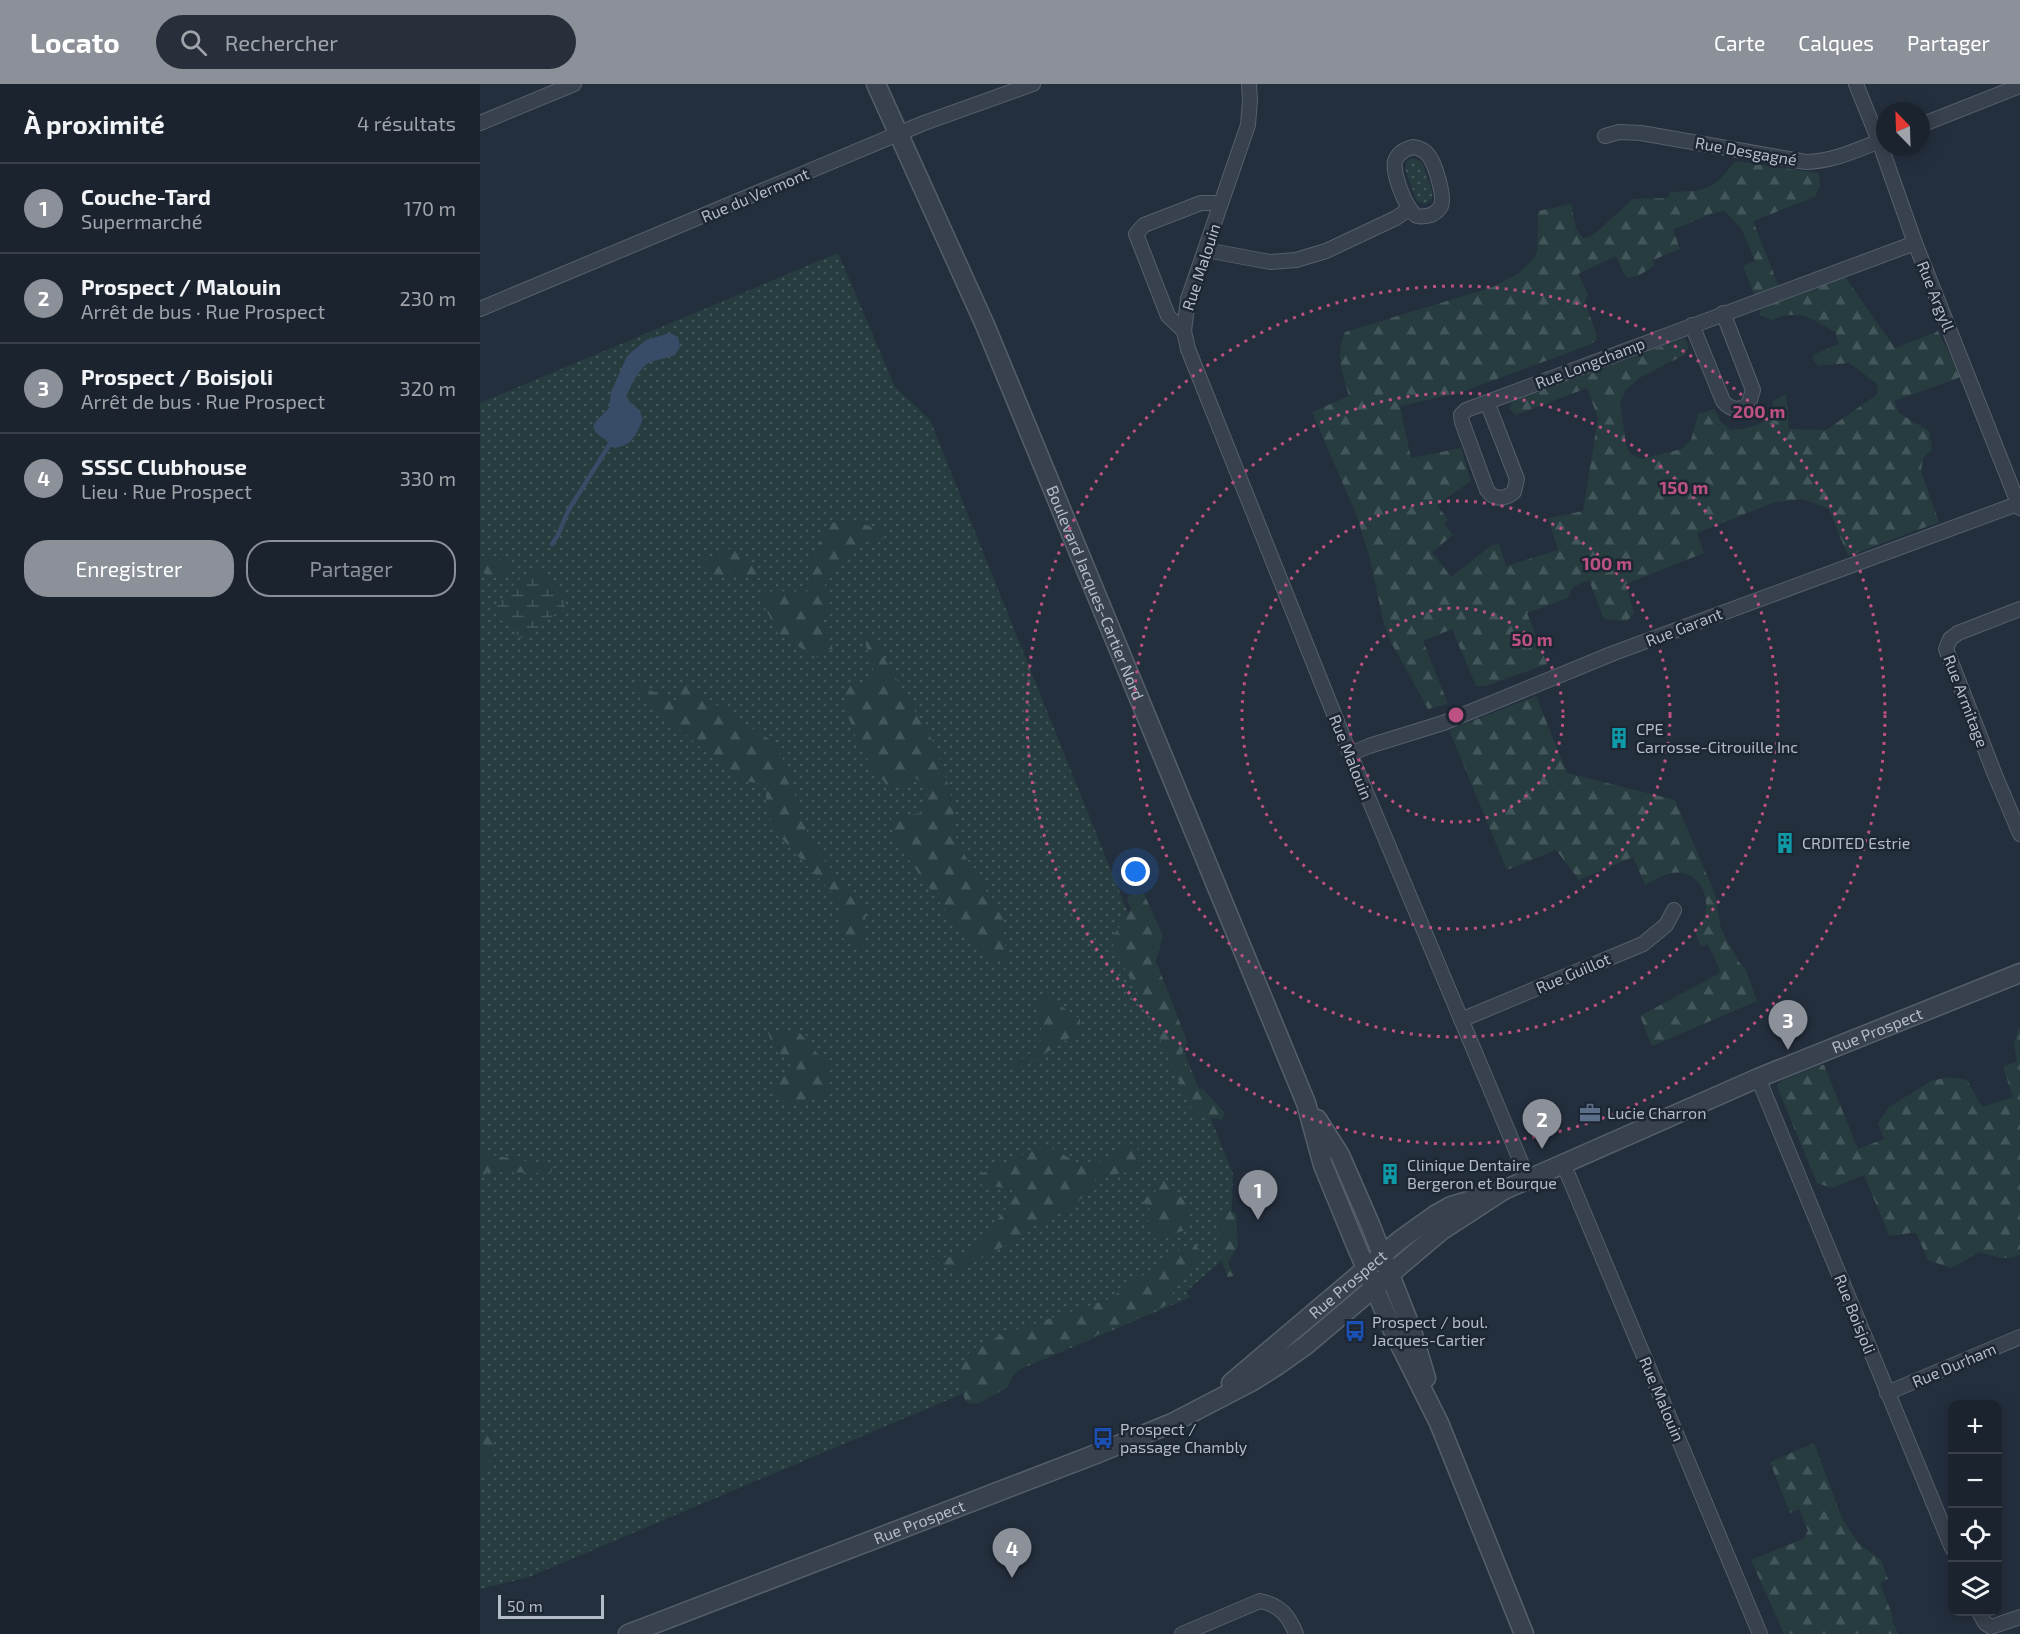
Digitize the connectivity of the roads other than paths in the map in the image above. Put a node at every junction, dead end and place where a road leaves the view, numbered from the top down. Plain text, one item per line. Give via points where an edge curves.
1 (574, 84) edge
2 (876, 84) edge
3 (1033, 84) edge
4 (1249, 84) edge
5 (1856, 84) edge
6 (2020, 86) edge
7 (1930, 121) edge
8 (480, 123) edge
9 (1876, 127) edge
10 (899, 135) junction
11 (1605, 136) dead end
12 (1876, 143) edge
13 (1887, 156) edge
14 (1221, 203) junction
15 (1409, 209) junction
16 (1915, 243) junction
17 (1206, 250) junction
18 (480, 309) edge
19 (1723, 313) junction
20 (1692, 325) junction
21 (1185, 331) junction
22 (1488, 402) junction
23 (2020, 505) edge
24 (2020, 609) edge
25 (1350, 754) junction
26 (2020, 834) edge
27 (1674, 910) dead end
28 (2020, 973) edge
29 (1461, 1020) junction
30 (1758, 1078) junction
31 (1306, 1103) junction
32 (1563, 1163) junction
33 (1528, 1179) junction
34 (1504, 1190) junction
35 (1382, 1255) junction
36 (1366, 1269) junction
37 (1390, 1274) junction
38 (1374, 1288) junction
39 (2020, 1337) edge
40 (1887, 1392) junction
41 (1207, 1403) junction
42 (1439, 1422) junction
43 (1948, 1536) edge
44 (1982, 1616) edge
45 (2020, 1617) edge
46 (628, 1634) edge
47 (1182, 1634) edge
48 (1296, 1634) edge
49 (1524, 1634) edge
50 (1760, 1634) edge

1 - 8 street
2 - 10 street, Boulevard Jacques-Cartier Nord
3 - 10 street, Rue du Vermont
4 - 14 street, Rue Malouin via 1248,125
5 - 9 street, Rue Argyll
6 - 7 street
10 - 18 street, Rue du Vermont
10 - 31 street, Boulevard Jacques-Cartier Nord via 985,325
11 - 12 street, Rue Desgagné via 1641,133 1806,162 1850,154
13 - 16 street, Rue Argyll
14 - 17 street, Rue Malouin
14 - 21 street, Rue Malouin via 1201,202 1144,225 1137,234 1168,316
15 - 15 street via 1417,216 1431,215 1443,198 1432,160 1419,148 1401,152 1395,162
15 - 17 street via 1326,250 1296,260 1270,262
16 - 19 street, Rue Longchamp
16 - 23 street, Rue Argyll
17 - 21 street, Rue Malouin via 1188,299
19 - 20 street, Rue Longchamp
19 - 20 street via 1753,390 1749,403 1742,408 1731,408 1723,401
20 - 22 street, Rue Longchamp
21 - 25 street, Rue Malouin via 1191,361
22 - 22 street, Rue Longchamp via 1466,410 1461,415 1462,422 1487,490 1495,497 1506,498 1514,492 1517,479
23 - 25 street, Rue Garant via 1614,653 1443,723
24 - 26 street, Rue Armitage via 1958,633 1946,649
25 - 29 street, Rue Malouin
27 - 29 street, Rue Guillot via 1666,925 1643,944
28 - 30 street, Rue Prospect
29 - 33 street, Rue Malouin
30 - 32 street, Rue Prospect
30 - 40 street, Rue Boisjoli
31 - 35 street, Boulevard Jacques-Cartier Nord via 1340,1155
31 - 36 street, Boulevard Jacques-Cartier Nord via 1323,1165
32 - 33 street, Rue Prospect
32 - 50 street, Rue Malouin
33 - 34 street, Rue Prospect
34 - 35 street, Rue Prospect via 1451,1206
34 - 37 street, Rue Prospect via 1441,1231
35 - 36 street, Rue Prospect
35 - 37 street, Boulevard Jacques-Cartier Nord
36 - 38 street, Boulevard Jacques-Cartier Nord
36 - 41 street, Rue Prospect
37 - 38 street, Rue Prospect
37 - 42 street, Boulevard Jacques-Cartier Nord
38 - 41 street, Rue Prospect via 1278,1365
38 - 42 street, Boulevard Jacques-Cartier Nord
39 - 40 street, Rue Durham
40 - 43 street, Rue Boisjoli
41 - 46 street, Rue Prospect via 1142,1436
42 - 49 street, Boulevard Jacques-Cartier Nord
44 - 45 street via 1991,1627
47 - 48 street via 1260,1601 1282,1610

